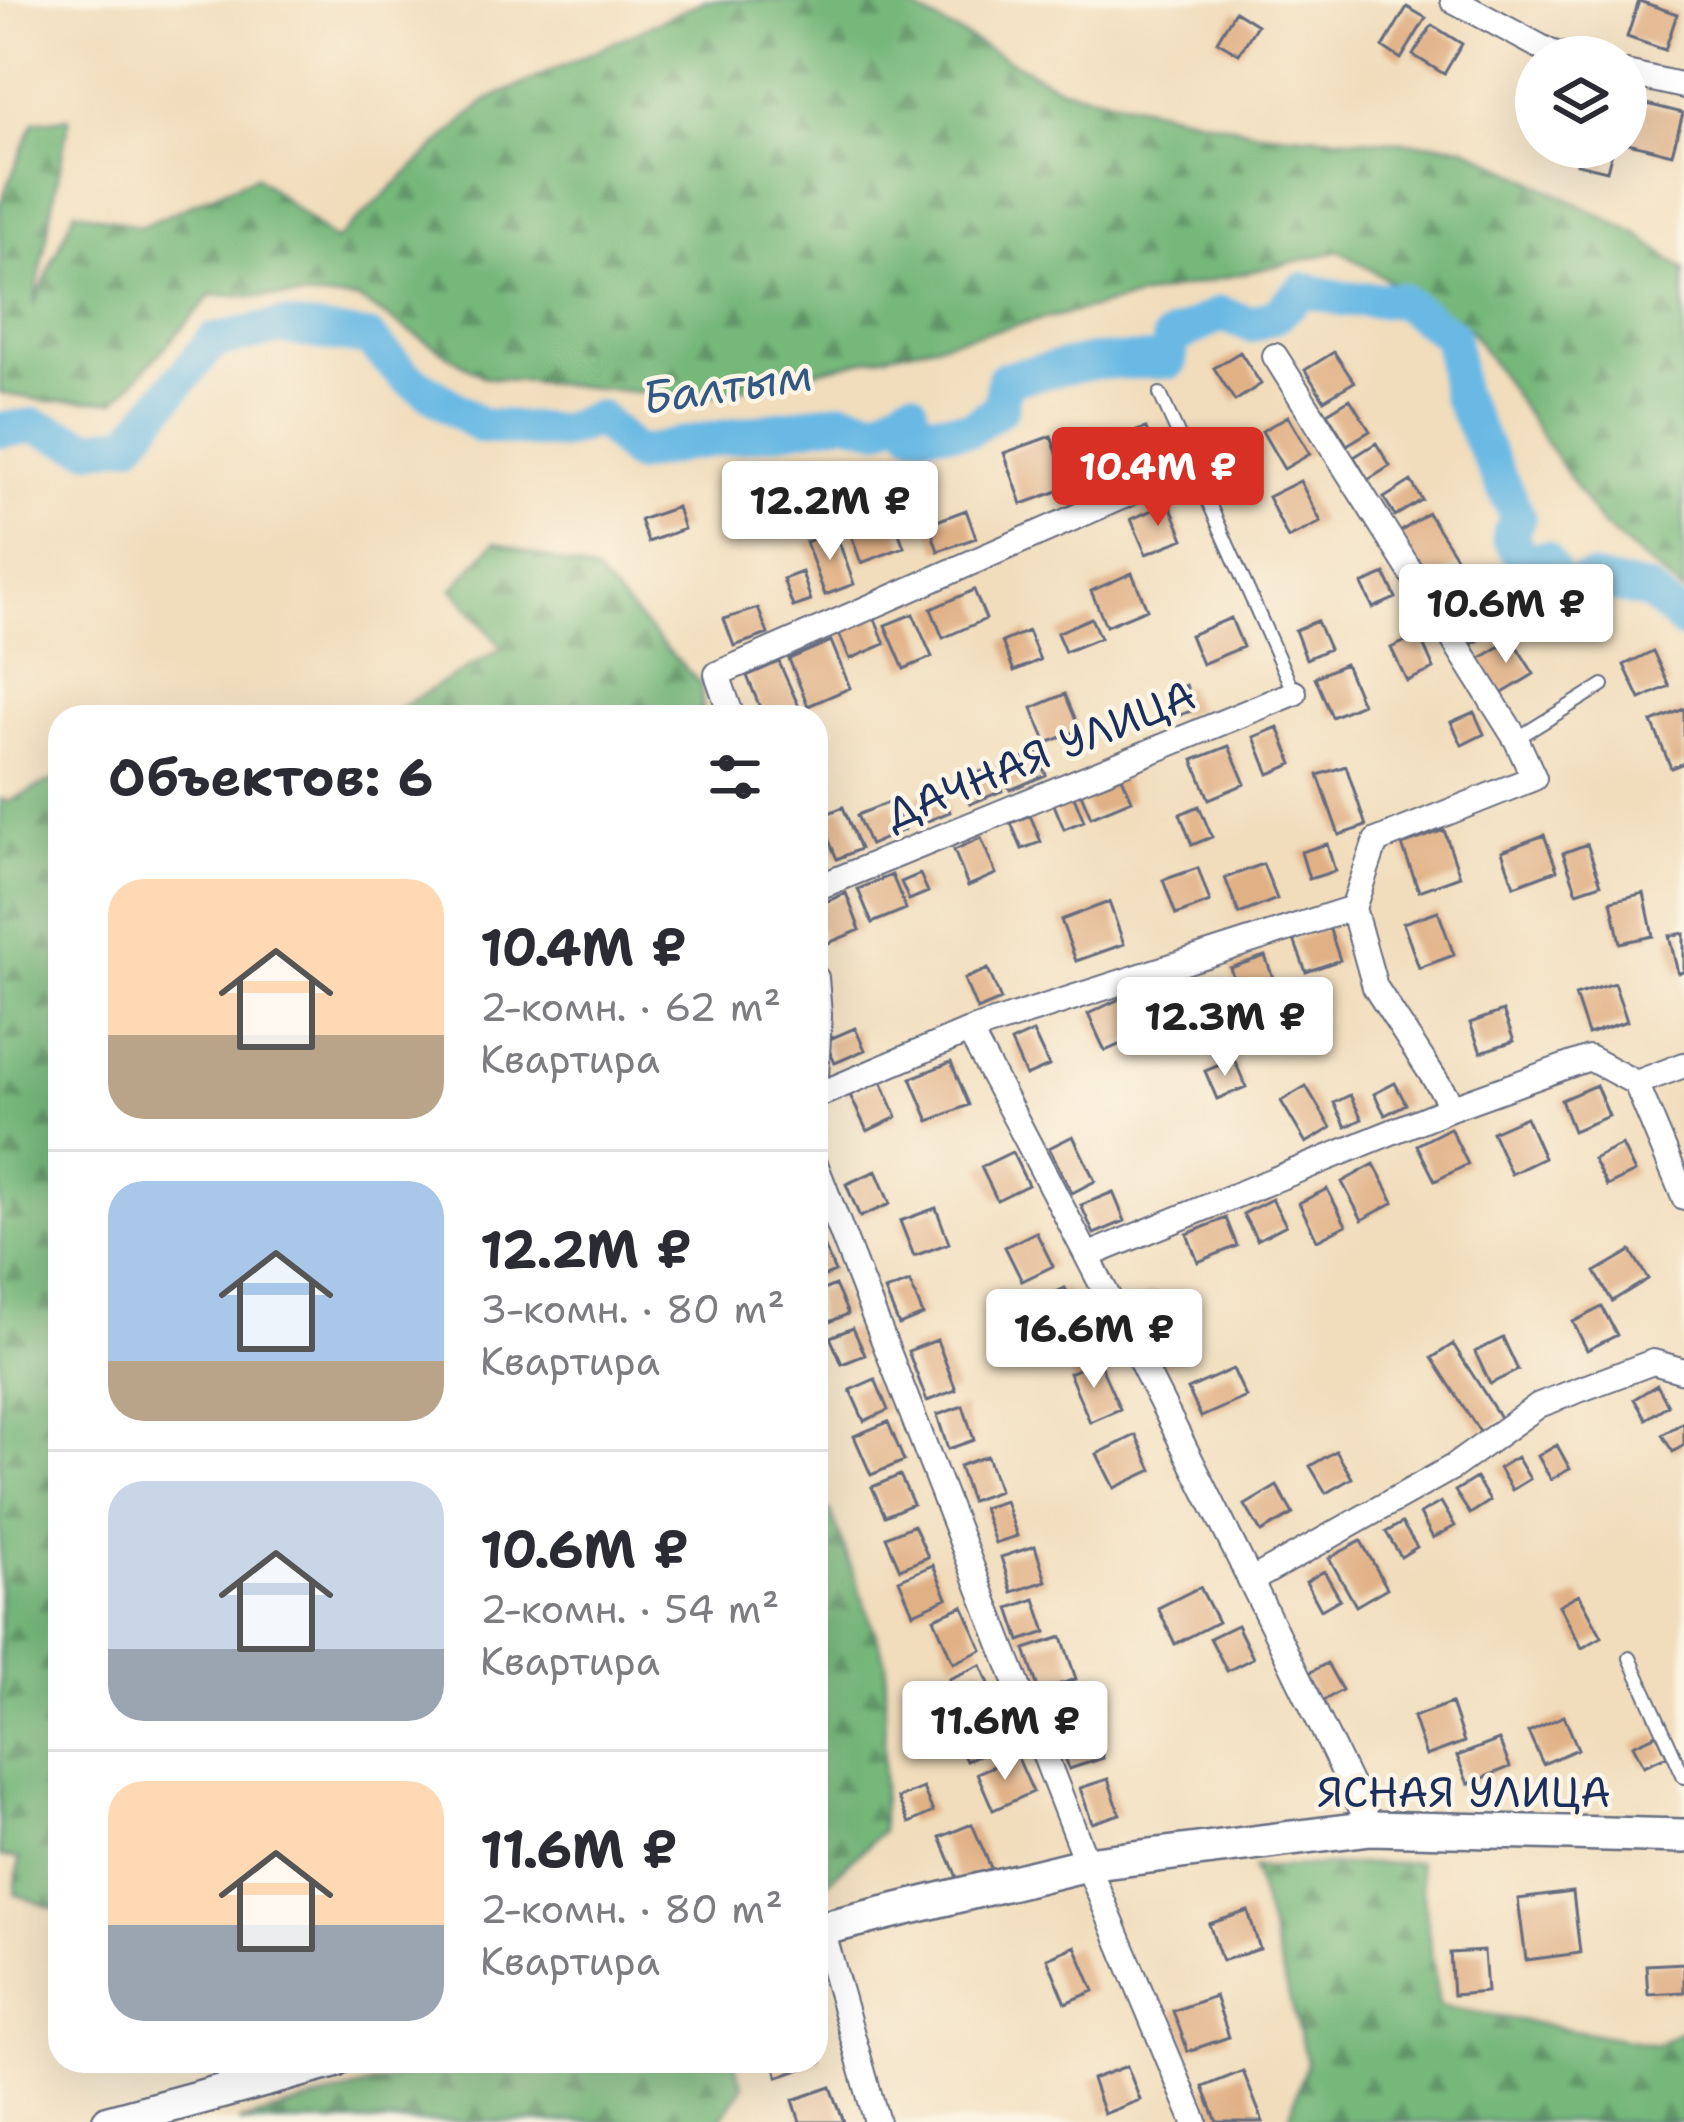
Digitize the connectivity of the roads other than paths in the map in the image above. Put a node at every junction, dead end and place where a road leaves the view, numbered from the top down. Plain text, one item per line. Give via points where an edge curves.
1 (1453, 0) edge
2 (1520, 36) edge
3 (1647, 78) edge
4 (1684, 86) edge
5 (1275, 356) dead end
6 (1160, 394) dead end
7 (1192, 466) junction
8 (1603, 685) dead end
9 (1294, 693) joint
10 (728, 705) edge
11 (1516, 739) junction
12 (828, 883) edge
13 (1353, 908) junction
14 (969, 1031) junction
15 (1684, 1065) edge
16 (1636, 1083) junction
17 (828, 1091) edge
18 (1453, 1107) junction
19 (828, 1197) edge
20 (1684, 1197) edge
21 (1089, 1255) junction
22 (1684, 1371) edge
23 (1252, 1580) junction
24 (1630, 1658) dead end
25 (1684, 1777) edge
26 (1371, 1828) junction
27 (1684, 1836) edge
28 (1088, 1864) junction
29 (828, 1928) edge
30 (828, 1960) edge
31 (290, 2073) edge
32 (110, 2122) edge
33 (877, 2122) edge
34 (1195, 2122) edge

1 - 2 street
3 - 4 street
5 - 11 street
6 - 7 lane
7 - 9 lane
7 - 10 street via 717,674
8 - 11 lane
9 - 12 street, ДАЧНАЯ УЛИЦА
11 - 13 street via 1534,778 1376,841
13 - 14 street
13 - 18 street via 1375,987
14 - 17 street
14 - 21 street
15 - 16 street
16 - 18 street via 1589,1058
16 - 20 street
18 - 21 street
19 - 28 street
21 - 23 street
22 - 23 street via 1653,1362 1539,1405 1453,1467
23 - 26 street
24 - 25 lane
26 - 27 main road, ЯСНАЯ УЛИЦА
26 - 28 main road, ЯСНАЯ УЛИЦА
28 - 29 main road, ЯСНАЯ УЛИЦА
28 - 34 street
30 - 33 street
31 - 32 main road

